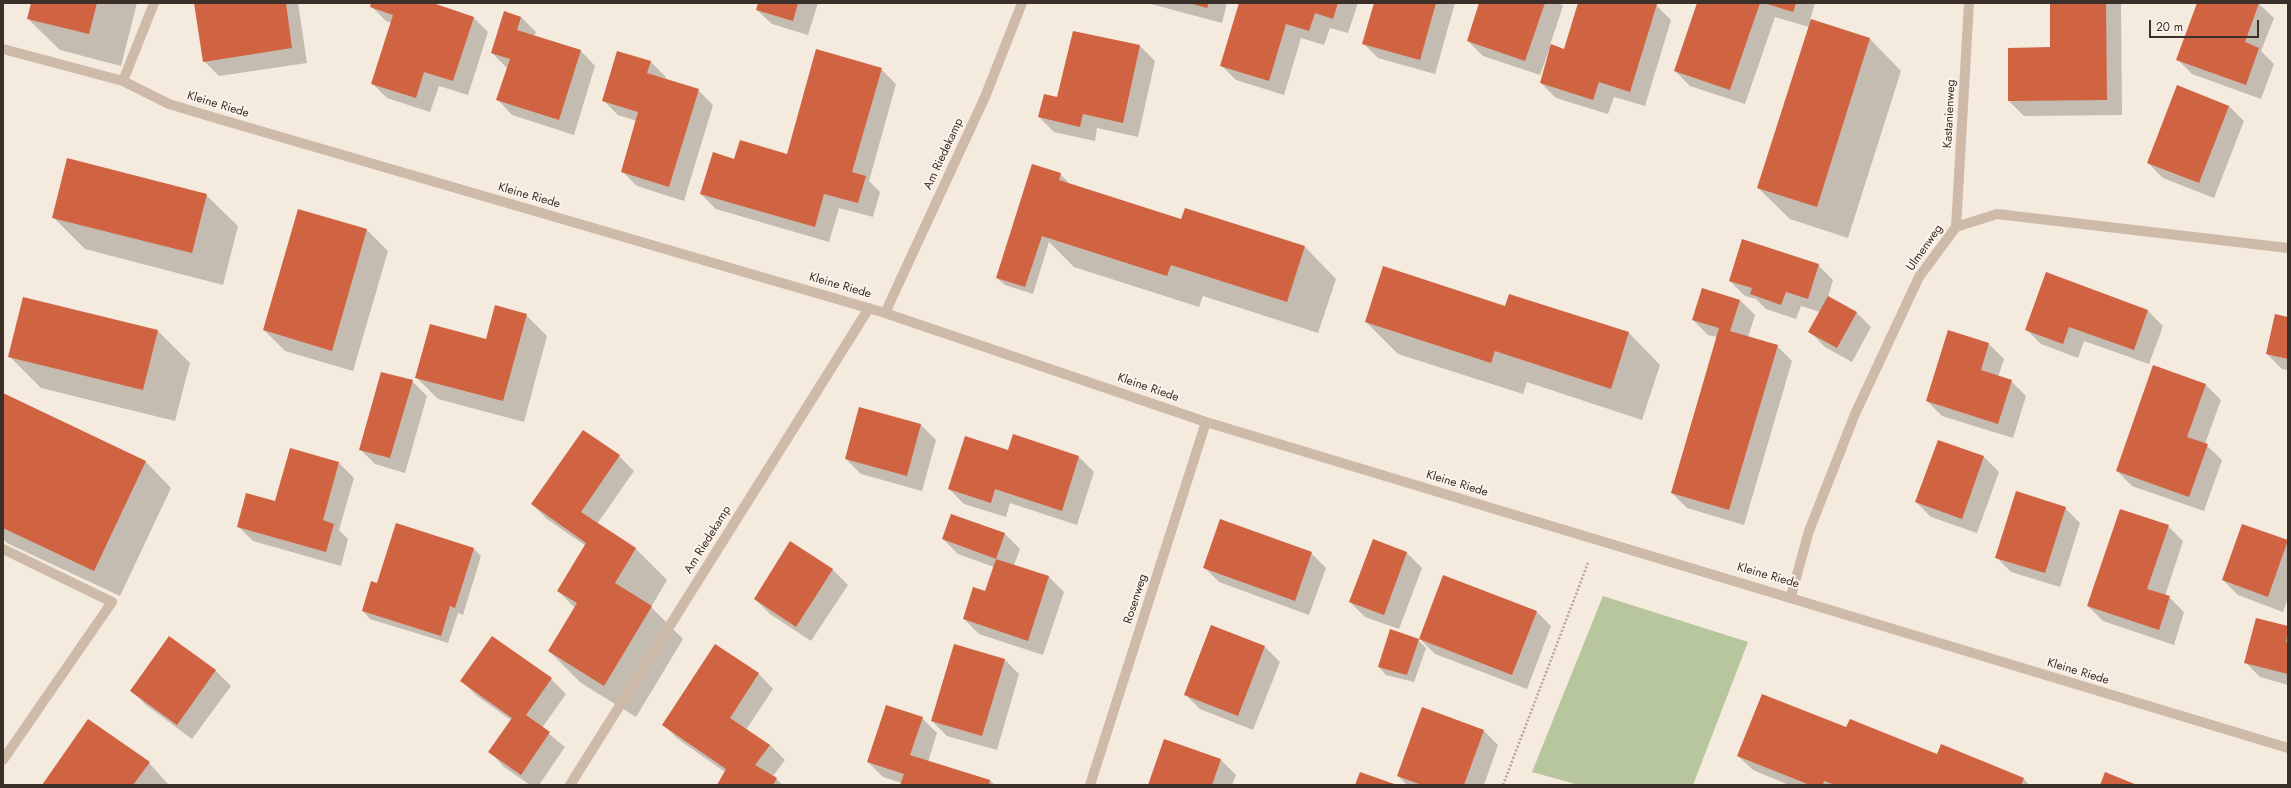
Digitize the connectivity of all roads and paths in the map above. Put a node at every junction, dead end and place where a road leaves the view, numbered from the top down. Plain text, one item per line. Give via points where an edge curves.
1 (154, 3) edge
2 (1022, 3) edge
3 (1969, 3) edge
4 (3, 48) edge
5 (123, 81) junction
6 (1956, 227) junction
7 (2288, 248) edge
8 (869, 308) junction
9 (884, 313) junction
10 (1206, 422) junction
11 (1598, 540) junction
12 (3, 550) edge
13 (1791, 596) junction
14 (2288, 748) edge
15 (3, 760) edge
16 (570, 785) edge
17 (1090, 785) edge
18 (1503, 785) edge

1 - 5 street
2 - 9 street, Am Riedekamp via 985,97
3 - 6 street, Kastanienweg
4 - 5 street, Kleine Riede
5 - 8 street, Kleine Riede via 169,104 218,119
6 - 7 street, Ulmenweg via 1998,214
6 - 13 street, Ulmenweg via 1919,277 1855,414 1809,532
8 - 9 street, Kleine Riede
8 - 16 street, Am Riedekamp
9 - 10 street, Kleine Riede
10 - 11 street, Kleine Riede
10 - 17 street, Rosenweg
11 - 13 street, Kleine Riede
11 - 18 path
12 - 15 street via 112,602
13 - 14 street, Kleine Riede

